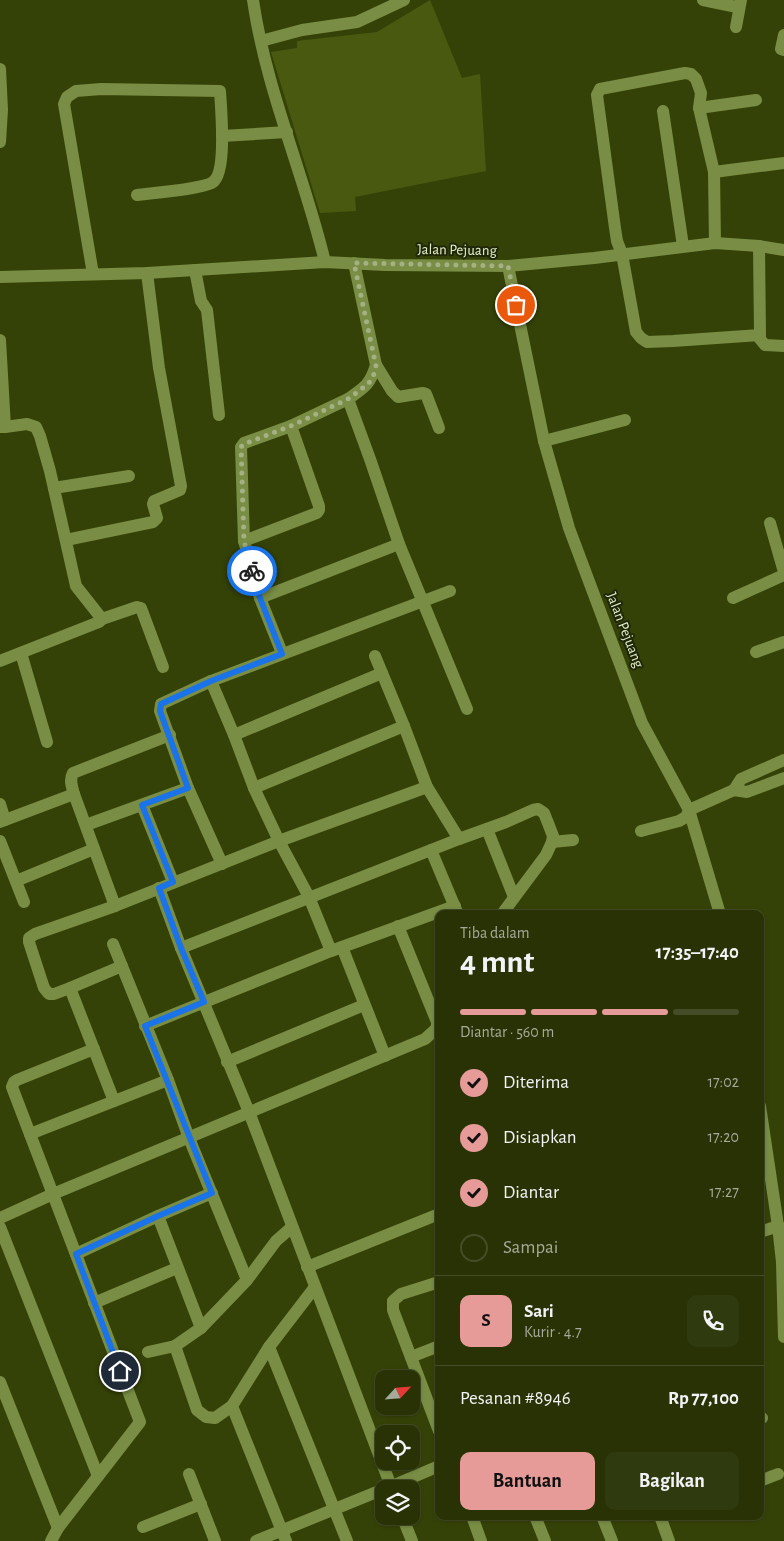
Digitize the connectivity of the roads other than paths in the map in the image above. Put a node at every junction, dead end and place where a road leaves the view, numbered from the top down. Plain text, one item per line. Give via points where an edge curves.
1 (253, 0) edge
2 (404, 0) edge
3 (703, 0) edge
4 (739, 4) edge
5 (736, 27) dead end
6 (784, 35) edge
7 (261, 41) junction
8 (784, 50) edge
9 (0, 69) edge
10 (756, 100) dead end
11 (699, 108) junction
12 (663, 111) dead end
13 (287, 132) junction
14 (222, 136) junction
15 (0, 142) edge
16 (784, 163) edge
17 (714, 172) junction
18 (137, 195) dead end
19 (715, 243) junction
20 (683, 246) junction
21 (759, 246) junction
22 (784, 250) edge
23 (622, 254) junction
24 (326, 262) junction
25 (354, 263) junction
26 (508, 266) junction
27 (195, 270) junction
28 (147, 273) junction
29 (93, 274) junction
30 (0, 277) edge
31 (760, 335) junction
32 (0, 340) edge
33 (784, 346) edge
34 (376, 366) junction
35 (348, 399) junction
36 (219, 415) dead end
37 (625, 420) dead end
38 (291, 426) junction
39 (2, 427) edge
40 (440, 428) dead end
41 (544, 441) junction
42 (129, 476) dead end
43 (54, 488) junction
44 (770, 523) dead end
45 (66, 540) junction
46 (244, 541) junction
47 (399, 544) junction
48 (784, 574) edge
49 (450, 590) dead end
50 (260, 598) junction
51 (733, 598) dead end
52 (423, 601) junction
53 (102, 619) junction
54 (784, 642) edge
55 (756, 652) dead end
56 (21, 653) junction
57 (282, 654) junction
58 (375, 656) dead end
59 (0, 661) edge
60 (163, 667) dead end
61 (382, 673) junction
62 (211, 681) junction
63 (467, 709) dead end
64 (404, 726) junction
65 (170, 735) junction
66 (234, 735) junction
67 (47, 742) dead end
68 (784, 760) edge
69 (784, 778) edge
70 (427, 787) junction
71 (188, 788) junction
72 (254, 788) junction
73 (734, 790) junction
74 (74, 794) junction
75 (0, 804) edge
76 (142, 805) junction
77 (690, 810) junction
78 (3, 821) edge
79 (86, 825) junction
80 (487, 829) junction
81 (641, 831) dead end
82 (459, 839) junction
83 (573, 840) dead end
84 (0, 841) edge
85 (279, 841) junction
86 (552, 842) junction
87 (94, 849) junction
88 (432, 850) junction
89 (222, 864) junction
90 (16, 881) junction
91 (173, 882) junction
92 (159, 888) junction
93 (308, 897) junction
94 (514, 897) junction
95 (24, 902) dead end
96 (115, 906) junction
97 (456, 910) edge
98 (505, 910) edge
99 (719, 910) edge
100 (435, 916) edge
101 (398, 926) junction
102 (113, 944) dead end
103 (181, 948) junction
104 (337, 949) junction
105 (122, 966) junction
106 (70, 988) junction
107 (204, 1002) junction
108 (364, 1004) junction
109 (435, 1013) edge
110 (145, 1026) junction
111 (435, 1030) edge
112 (94, 1049) junction
113 (385, 1056) junction
114 (227, 1062) junction
115 (168, 1080) junction
116 (114, 1101) junction
117 (249, 1112) junction
118 (764, 1129) edge
119 (30, 1134) junction
120 (189, 1138) junction
121 (212, 1193) junction
122 (53, 1194) junction
123 (158, 1216) junction
124 (435, 1216) edge
125 (0, 1218) edge
126 (292, 1227) junction
127 (0, 1228) edge
128 (781, 1228) edge
129 (764, 1231) edge
130 (76, 1254) junction
131 (308, 1267) junction
132 (177, 1268) junction
133 (248, 1280) junction
134 (435, 1283) edge
135 (315, 1287) junction
136 (94, 1303) junction
137 (201, 1328) junction
138 (784, 1337) edge
139 (175, 1346) junction
140 (269, 1346) junction
141 (435, 1348) edge
142 (148, 1352) dead end
143 (411, 1357) junction
144 (0, 1382) edge
145 (232, 1406) junction
146 (435, 1420) edge
147 (435, 1468) edge
148 (189, 1474) dead end
149 (778, 1474) dead end
150 (98, 1476) junction
151 (764, 1479) edge
152 (385, 1480) edge
153 (407, 1480) edge
154 (375, 1493) edge
155 (201, 1504) junction
156 (334, 1509) junction
157 (473, 1520) edge
158 (537, 1520) edge
159 (604, 1520) edge
160 (664, 1520) edge
161 (406, 1525) edge
162 (143, 1527) dead end
163 (58, 1528) junction
164 (284, 1535) edge
165 (51, 1541) edge
166 (215, 1541) edge
167 (256, 1541) edge
168 (347, 1541) edge
169 (412, 1541) edge
170 (481, 1541) edge
171 (545, 1541) edge
172 (612, 1541) edge
173 (669, 1541) edge

1 - 7 street
2 - 7 street via 357,22 302,30
3 - 4 street
4 - 5 street
6 - 8 street via 781,49
7 - 13 street
9 - 15 street
10 - 11 street
11 - 17 street
11 - 23 street via 701,93 698,82 688,74 604,87 597,91 615,228
12 - 20 street
13 - 14 street
13 - 24 street
14 - 18 street via 221,166 214,181
14 - 29 street via 220,91 101,89 76,91 67,96 64,104
16 - 17 street
17 - 19 street
19 - 20 street
19 - 21 street
20 - 23 street
21 - 22 street
21 - 31 street
23 - 26 street
23 - 31 street via 636,332 643,340
24 - 25 street, Jalan Pejuang
24 - 27 street, Jalan Pejuang
25 - 26 street, Jalan Pejuang
25 - 34 street
26 - 41 street, Jalan Pejuang
27 - 28 street, Jalan Pejuang
27 - 36 street via 201,301 207,310
28 - 29 street, Jalan Pejuang
28 - 45 street via 180,490 154,502 157,518 153,522
29 - 30 street, Jalan Pejuang
31 - 33 street via 765,345
32 - 39 street
34 - 35 street via 368,384
34 - 40 street via 398,397 426,394
35 - 38 street
35 - 47 street
37 - 41 street
38 - 46 street via 241,447
38 - 46 street via 319,510
39 - 43 street via 27,424 36,427 44,445
41 - 77 street, Jalan Pejuang via 569,528 642,723
42 - 43 street
43 - 45 street
44 - 48 street
45 - 53 street via 76,586
46 - 50 street
47 - 50 street
47 - 52 street
48 - 51 street
49 - 52 street
50 - 57 street
52 - 57 street
52 - 63 street
53 - 56 street
53 - 60 street via 141,608
54 - 55 street
56 - 59 street
56 - 67 street
57 - 62 street
58 - 61 street
61 - 64 street
61 - 66 street
62 - 65 street via 161,704 160,711
62 - 66 street
64 - 70 street
64 - 72 street
65 - 71 street
65 - 74 street via 73,773
66 - 72 street
68 - 73 street via 741,779
69 - 73 street via 747,792
70 - 82 street
70 - 85 street
71 - 76 street
71 - 89 street
72 - 85 street
73 - 77 street
74 - 78 street
74 - 79 street
75 - 78 street
76 - 79 street
76 - 91 street
77 - 81 street via 679,822
77 - 99 street, Jalan Pejuang
79 - 87 street
80 - 82 street
80 - 86 street via 538,809 544,813 553,836
80 - 94 street
82 - 88 street
83 - 86 street
84 - 90 street
85 - 89 street
85 - 93 street
86 - 94 street
87 - 90 street
87 - 96 street
88 - 93 street
88 - 97 street
89 - 91 street
90 - 95 street
91 - 92 street
92 - 96 street
92 - 103 street
93 - 103 street
93 - 104 street
94 - 98 street
96 - 106 street via 30,938 46,991 54,994
100 - 101 street
101 - 104 street
101 - 109 street
102 - 105 street
103 - 107 street
104 - 107 street
104 - 108 street
105 - 106 street
105 - 110 street
106 - 112 street
107 - 110 street
107 - 114 street
108 - 113 street
108 - 114 street
110 - 115 street
111 - 113 street via 425,1039
112 - 116 street
112 - 119 street via 14,1082 12,1087
113 - 117 street
114 - 117 street
115 - 116 street
115 - 120 street
116 - 119 street
117 - 120 street
117 - 126 street
118 - 128 street
119 - 122 street
120 - 121 street
120 - 122 street
121 - 123 street
121 - 133 street
122 - 125 street
122 - 130 street
123 - 130 street
123 - 132 street
124 - 131 street
126 - 131 street
126 - 133 street via 276,1241
127 - 150 street
128 - 129 street
128 - 138 street
130 - 136 street
131 - 135 street
132 - 136 street
132 - 137 street
133 - 137 street
134 - 143 street via 401,1294 393,1302
135 - 140 street
135 - 152 street
136 - 150 street via 140,1422
137 - 139 street
139 - 142 street
139 - 145 street via 197,1410 206,1418 215,1418
140 - 145 street
140 - 156 street
141 - 143 street
143 - 146 street
144 - 163 street
145 - 164 street
147 - 153 street
148 - 155 street
149 - 151 street
150 - 163 street
154 - 156 street
155 - 162 street
155 - 166 street
156 - 164 street
156 - 168 street
157 - 170 street
158 - 171 street
159 - 172 street
160 - 173 street
161 - 169 street
163 - 165 street
164 - 167 street

